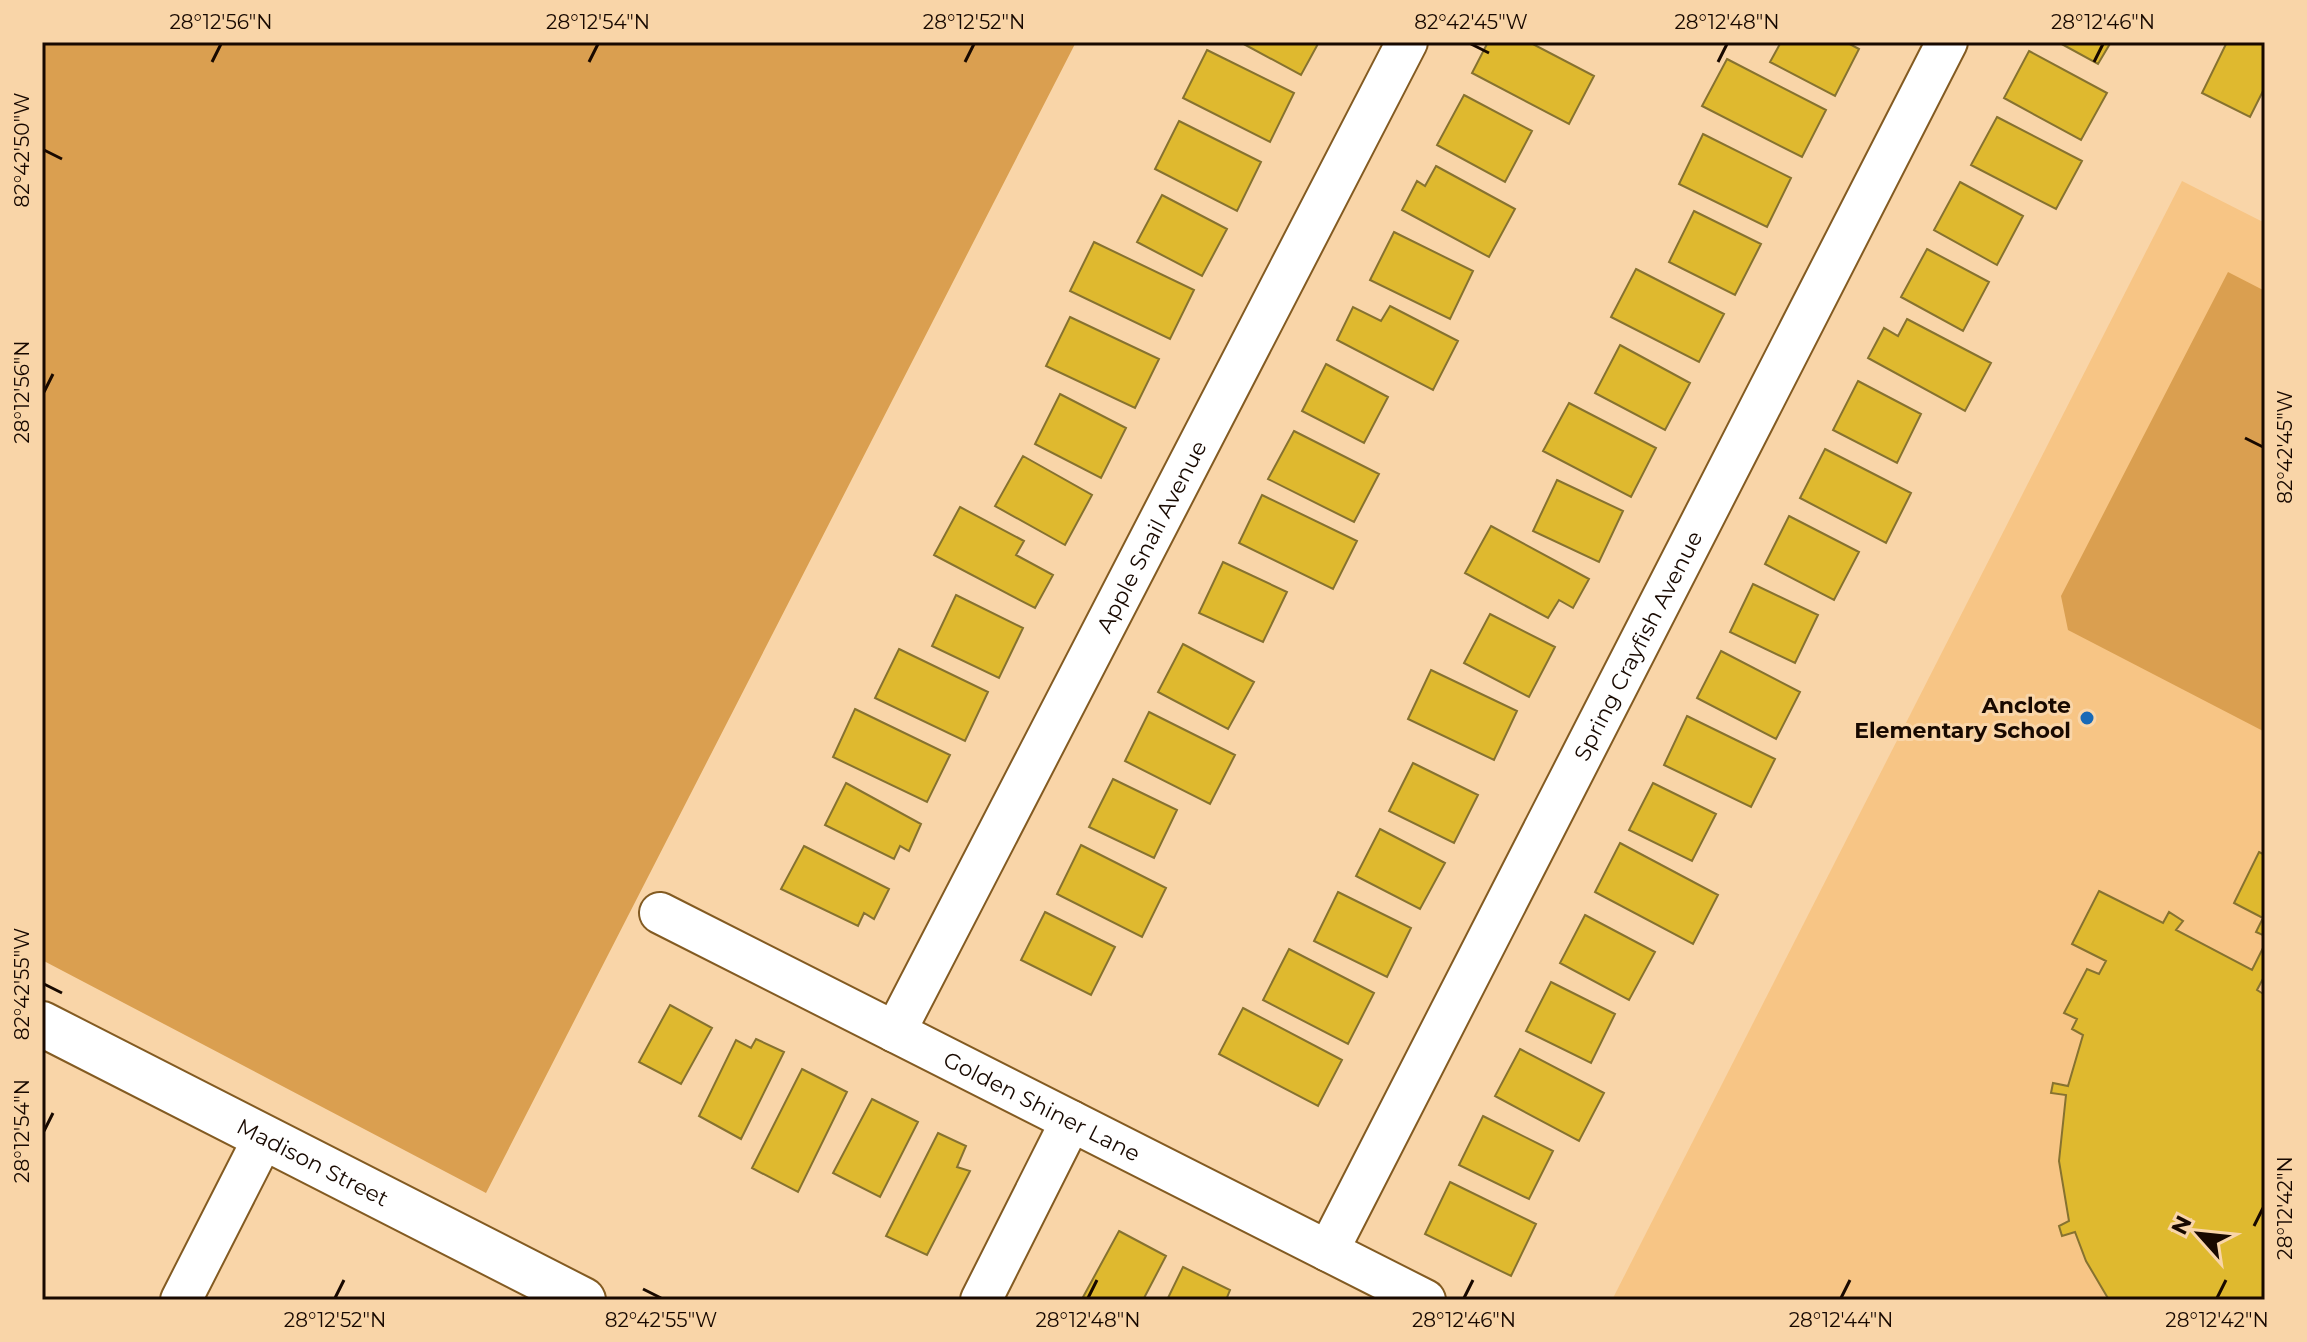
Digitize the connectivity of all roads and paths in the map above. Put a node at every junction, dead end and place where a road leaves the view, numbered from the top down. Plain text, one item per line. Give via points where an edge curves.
1 (1407, 42) edge
2 (1947, 42) edge
3 (660, 913) dead end
4 (42, 1024) edge
5 (895, 1032) junction
6 (1071, 1121) junction
7 (264, 1137) junction
8 (1328, 1251) junction
9 (181, 1300) edge
10 (583, 1300) edge
11 (981, 1300) edge
12 (1425, 1300) edge

1 - 5 street, Apple Snail Avenue
2 - 8 street, Spring Crayfish Avenue
3 - 5 street, Golden Shiner Lane
4 - 7 street, Madison Street
5 - 6 street, Golden Shiner Lane
6 - 8 street, Golden Shiner Lane
6 - 11 street
7 - 9 street
7 - 10 street, Madison Street
8 - 12 street, Golden Shiner Lane

